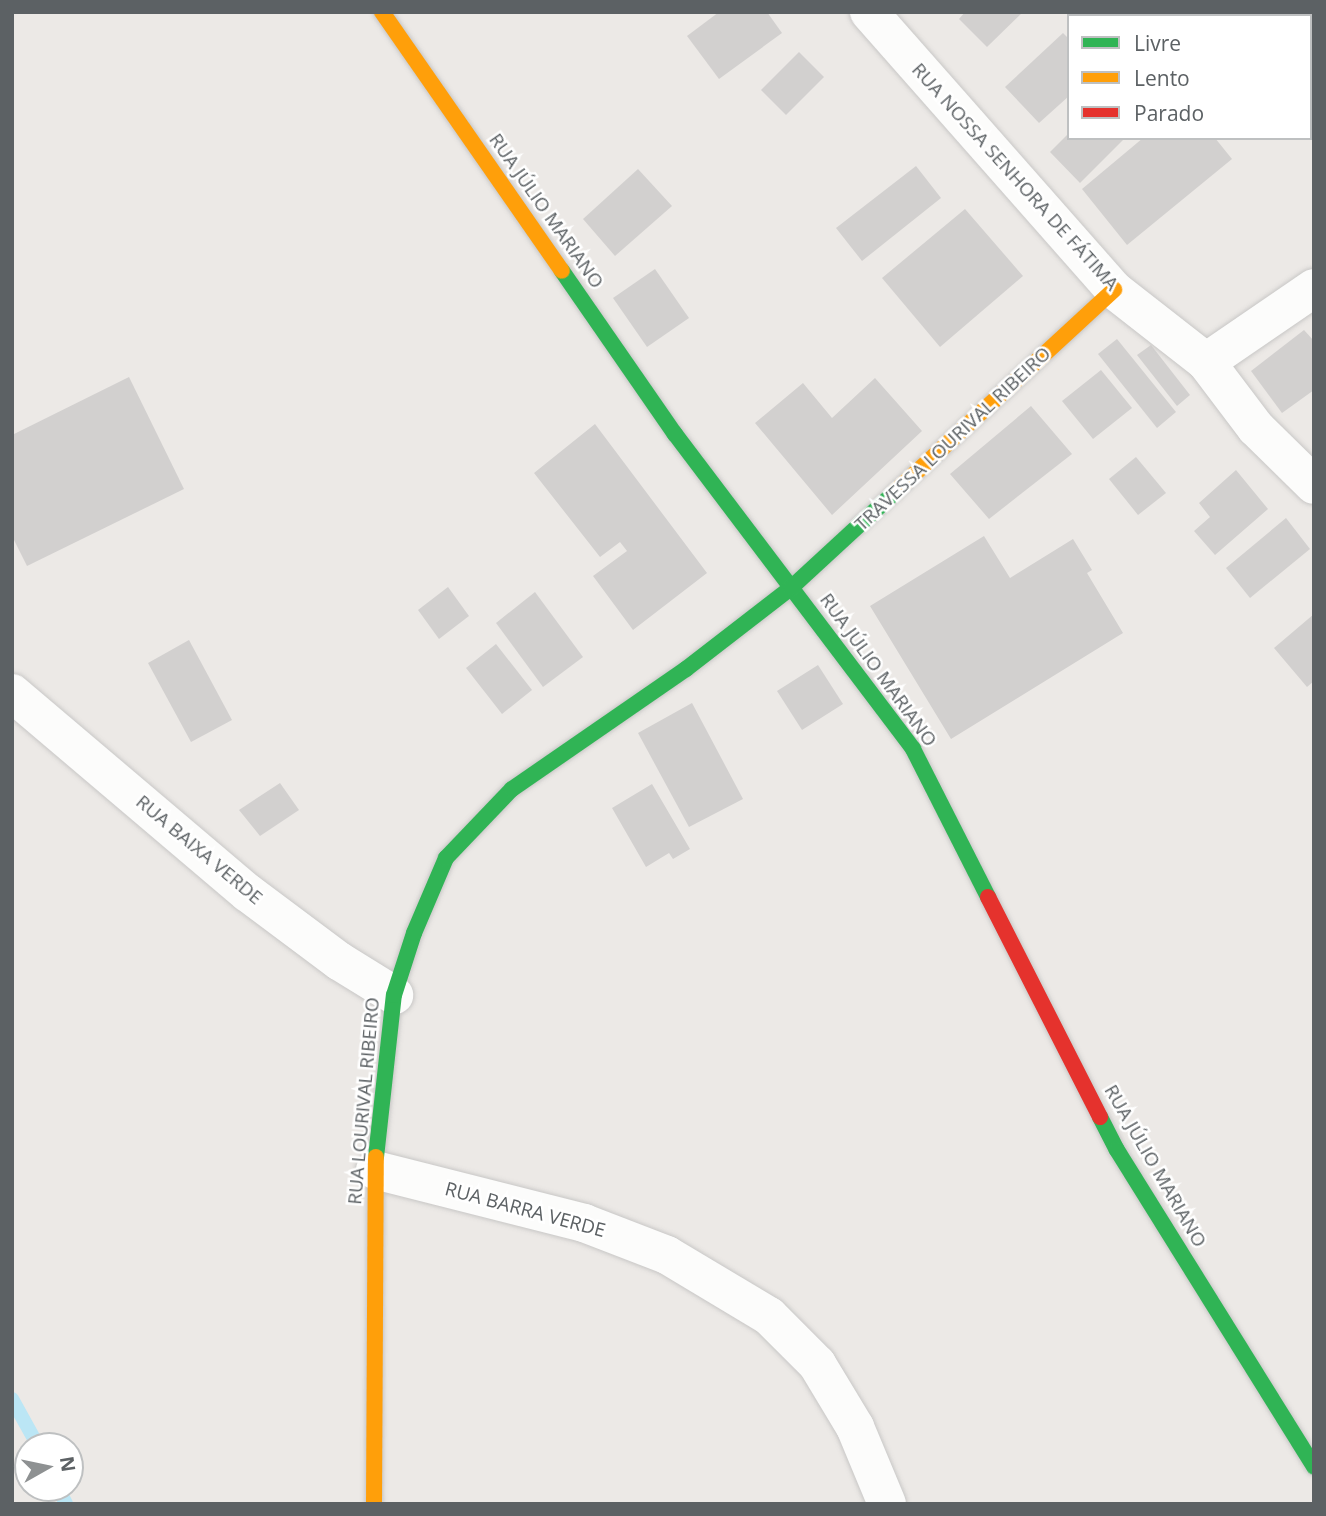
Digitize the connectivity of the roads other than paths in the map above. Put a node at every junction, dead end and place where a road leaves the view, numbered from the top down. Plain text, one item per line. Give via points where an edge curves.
1 (382, 12) edge
2 (869, 12) edge
3 (1314, 288) edge
4 (1114, 290) junction
5 (1206, 362) junction
6 (1314, 485) edge
7 (792, 587) junction
8 (12, 693) edge
9 (394, 995) junction
10 (374, 1170) junction
11 (1314, 1467) edge
12 (373, 1504) edge
13 (887, 1504) edge

1 - 7 street, RUA JÚLIO MARIANO via 675,434
2 - 4 street, RUA NOSSA SENHORA DE FÁTIMA
3 - 5 street
4 - 5 street, RUA NOSSA SENHORA DE FÁTIMA
4 - 7 street, TRAVESSA LOURIVAL RIBEIRO
5 - 6 street, RUA NOSSA SENHORA DE FÁTIMA via 1256,428
7 - 9 street, RUA LOURIVAL RIBEIRO via 686,668 512,789 446,858
7 - 11 street, RUA JÚLIO MARIANO via 913,749 1117,1150
8 - 9 street, RUA BAIXA VERDE via 248,893 339,961
9 - 10 street, RUA LOURIVAL RIBEIRO
10 - 12 street, RUA LOURIVAL RIBEIRO
10 - 13 street, RUA BARRA VERDE via 584,1223 667,1255 769,1316 817,1364 855,1427

